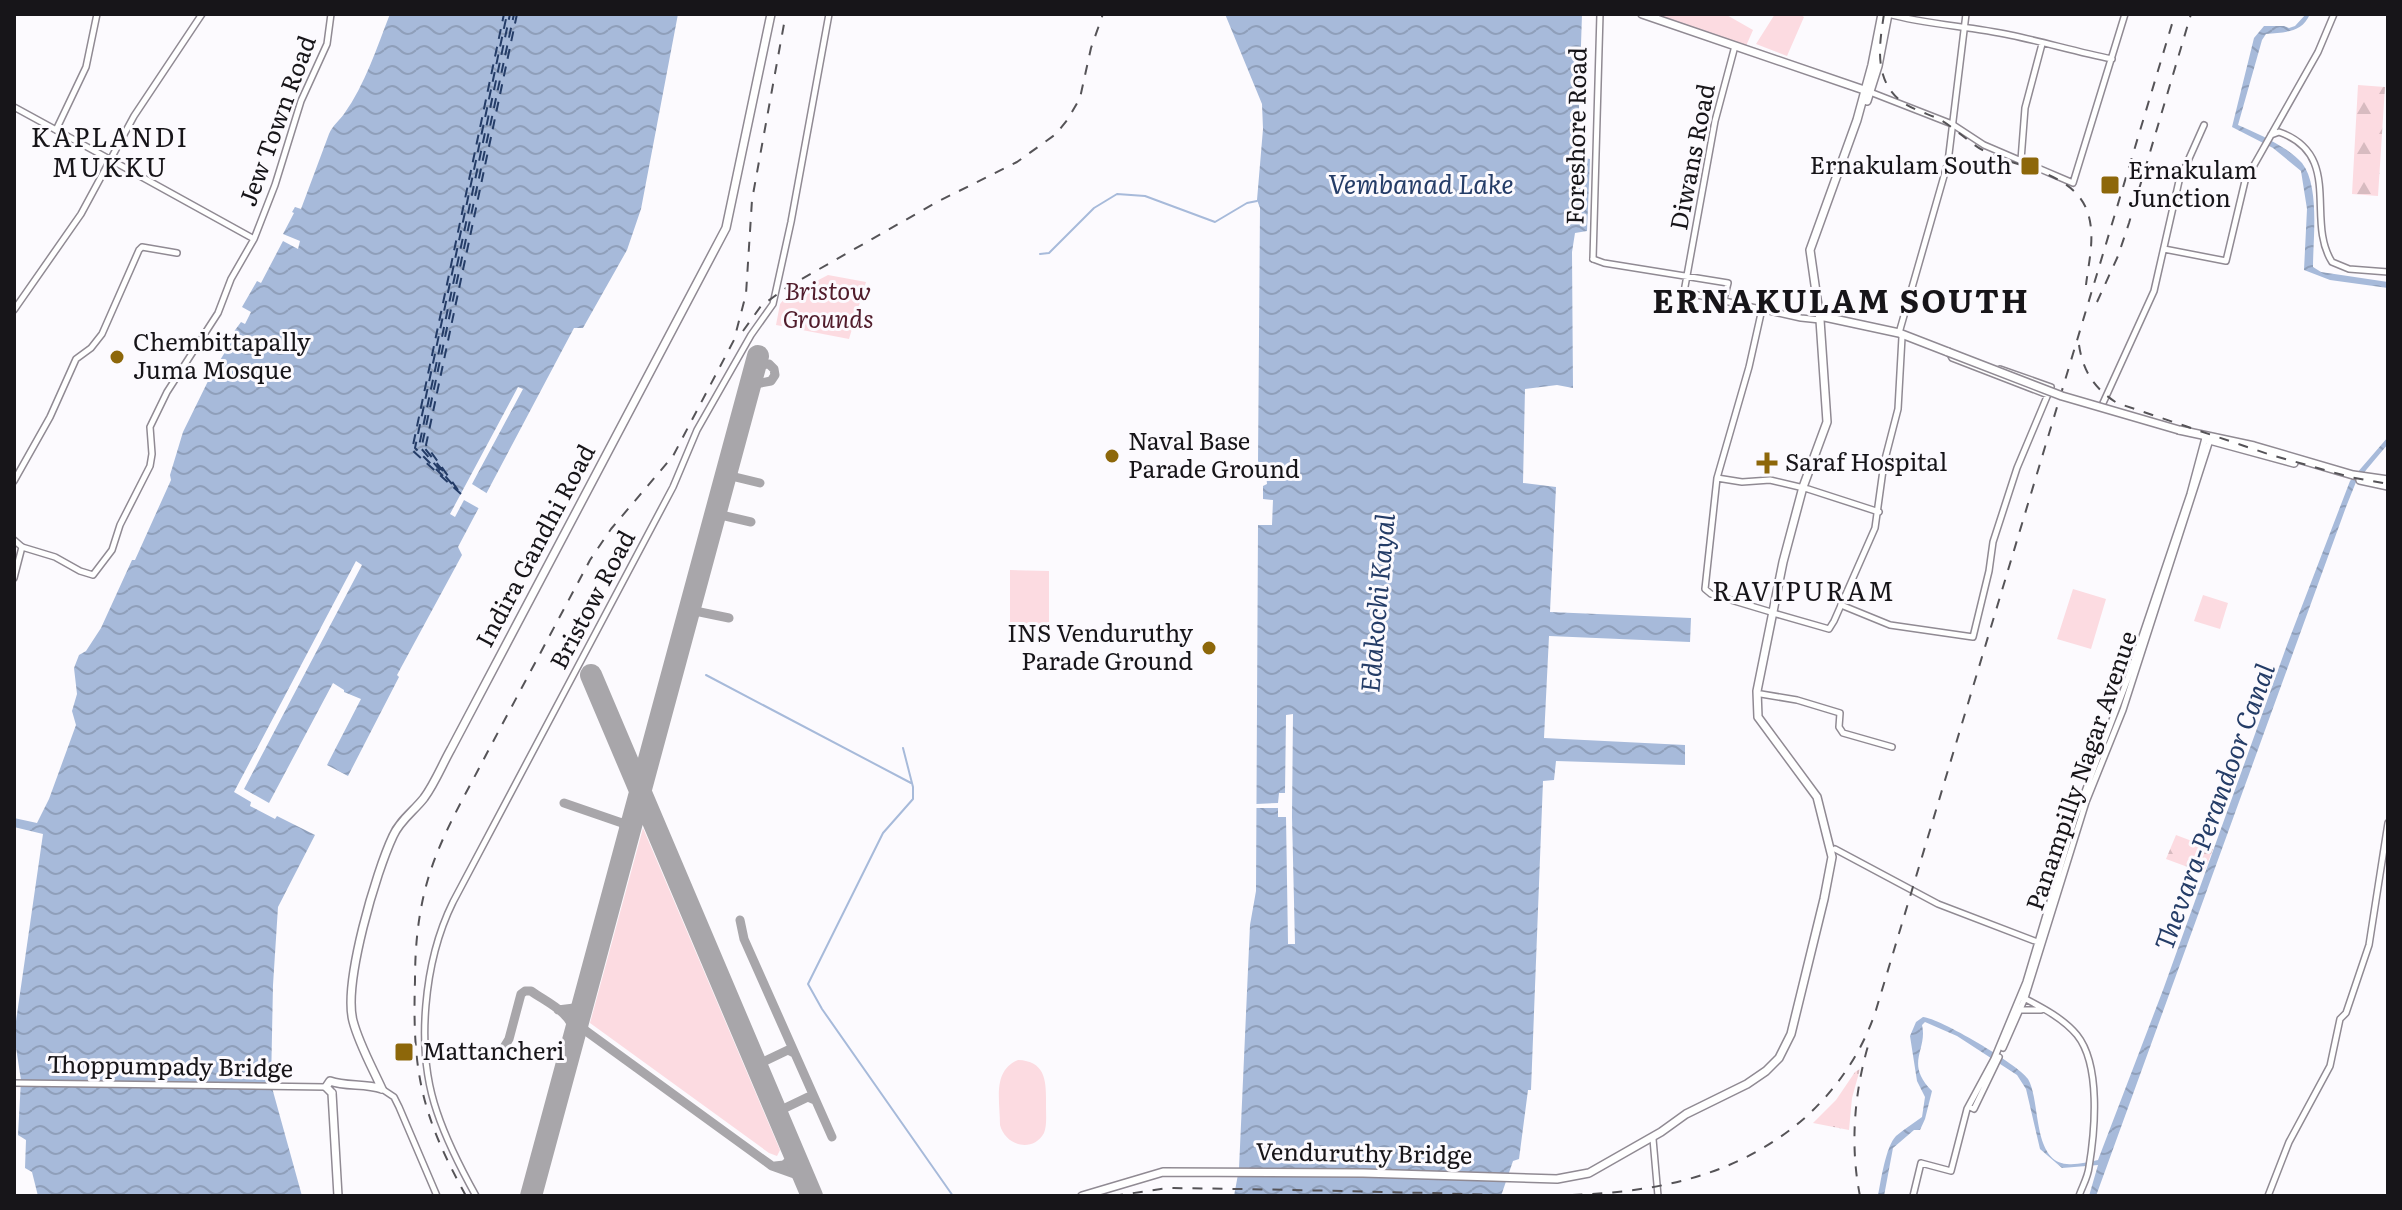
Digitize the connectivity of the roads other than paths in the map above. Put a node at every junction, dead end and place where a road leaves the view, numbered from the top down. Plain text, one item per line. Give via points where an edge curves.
1 (97, 14) edge
2 (202, 14) edge
3 (331, 14) edge
4 (771, 14) edge
5 (829, 14) edge
6 (1600, 14) edge
7 (1642, 14) edge
8 (1886, 14) edge
9 (1966, 14) edge
10 (2125, 14) edge
11 (2334, 14) edge
12 (1965, 27) junction
13 (2042, 44) junction
14 (1735, 45) junction
15 (2112, 59) junction
16 (1867, 91) junction
17 (14, 108) edge
18 (1952, 124) junction
19 (2204, 125) dead end
20 (56, 130) junction
21 (2269, 136) junction
22 (111, 160) junction
23 (2021, 160) junction
24 (254, 239) junction
25 (2164, 249) junction
26 (177, 253) dead end
27 (2388, 272) edge
28 (1686, 275) junction
29 (1724, 299) junction
30 (1762, 309) junction
31 (14, 310) edge
32 (1820, 318) junction
33 (1901, 335) junction
34 (1948, 352) junction
35 (2048, 395) junction
36 (2103, 403) dead end
37 (2209, 438) junction
38 (1717, 478) junction
39 (14, 481) edge
40 (2388, 483) edge
41 (1806, 488) junction
42 (1879, 512) junction
43 (14, 540) edge
44 (22, 547) junction
45 (14, 578) edge
46 (1841, 605) junction
47 (1773, 613) junction
48 (1761, 694) junction
49 (1760, 716) junction
50 (2105, 746) junction
51 (1892, 747) dead end
52 (2388, 823) edge
53 (1833, 849) junction
54 (2056, 902) junction
55 (2044, 942) junction
56 (2023, 997) junction
57 (2018, 1010) junction
58 (2042, 1010) junction
59 (14, 1083) edge
60 (332, 1089) junction
61 (382, 1089) junction
62 (1653, 1138) junction
63 (338, 1196) edge
64 (437, 1196) edge
65 (476, 1196) edge
66 (1082, 1196) edge
67 (1658, 1196) edge
68 (1913, 1196) edge
69 (2079, 1196) edge
70 (2268, 1196) edge

1 - 20 street via 86,67
2 - 22 street
3 - 24 street, Jew Town Road via 327,44 301,101
4 - 61 main road, Indira Gandhi Road via 726,228 427,794 393,835 382,864 351,1003
5 - 65 street, Bristow Road via 773,304 697,430 673,487 436,943 425,1007 428,1073 436,1111
6 - 28 street, Foreshore Road via 1593,259
7 - 14 main road
8 - 12 street
8 - 16 main road
9 - 12 street
10 - 15 street
11 - 21 street
12 - 13 street
12 - 18 street
13 - 15 street
13 - 23 street via 2025,108
14 - 16 main road
14 - 28 street, Diwans Road
15 - 23 street via 2073,183
16 - 18 street
16 - 32 main road via 1815,246
17 - 20 street
18 - 23 street
18 - 33 street via 1948,162
19 - 25 street via 2179,181
20 - 22 street
21 - 25 street via 2245,181 2226,261
21 - 27 street via 2279,132 2291,138 2314,162 2322,242 2332,262
22 - 24 street
22 - 31 street
24 - 44 street, Jew Town Road via 218,313 150,427 150,466 97,573
25 - 36 street via 2154,291
26 - 39 street via 139,250 102,334 76,359
28 - 29 street via 1684,292
28 - 29 street via 1728,283
29 - 30 street
30 - 32 street
30 - 38 street
32 - 33 main road
32 - 41 main road via 1832,423
33 - 34 main road
33 - 42 street via 1898,409
34 - 35 street
34 - 35 street via 2051,387
34 - 37 main road, bridge via 2062,396
35 - 46 street via 1993,542 1973,637 1890,625
37 - 40 main road
37 - 50 street, Panampilly Nagar Avenue
38 - 41 street
38 - 47 street via 1705,589
41 - 42 street
41 - 47 main road
42 - 46 street
43 - 44 street
44 - 45 street
46 - 47 street via 1829,629
47 - 48 main road
47 - 49 main road via 1756,692
48 - 49 main road
48 - 51 street via 1840,713 1843,733
49 - 53 main road via 1817,797
50 - 54 street, Panampilly Nagar Avenue
50 - 54 street, Panampilly Nagar Avenue via 2062,850
52 - 70 street via 2369,945 2340,1019 2330,1066 2289,1142
53 - 55 street via 1938,904
53 - 62 main road, Venduruthy Bridge via 1803,993 1779,1058 1747,1085
54 - 55 street, Panampilly Nagar Avenue
55 - 56 street, Panampilly Nagar Avenue
55 - 56 street, Panampilly Nagar Avenue via 2033,983
56 - 57 street, Panampilly Nagar Avenue
56 - 58 street
57 - 58 street
57 - 68 street, Panampilly Nagar Avenue via 1972,1108 1951,1171 1921,1163
58 - 69 street via 2075,1033 2090,1063 2090,1159
59 - 60 street, Thoppumpady Bridge
60 - 61 main road
60 - 63 main road
61 - 64 street via 397,1102
62 - 66 main road, Venduruthy Bridge via 1589,1173 1547,1179 1180,1172 1155,1173
62 - 67 street

